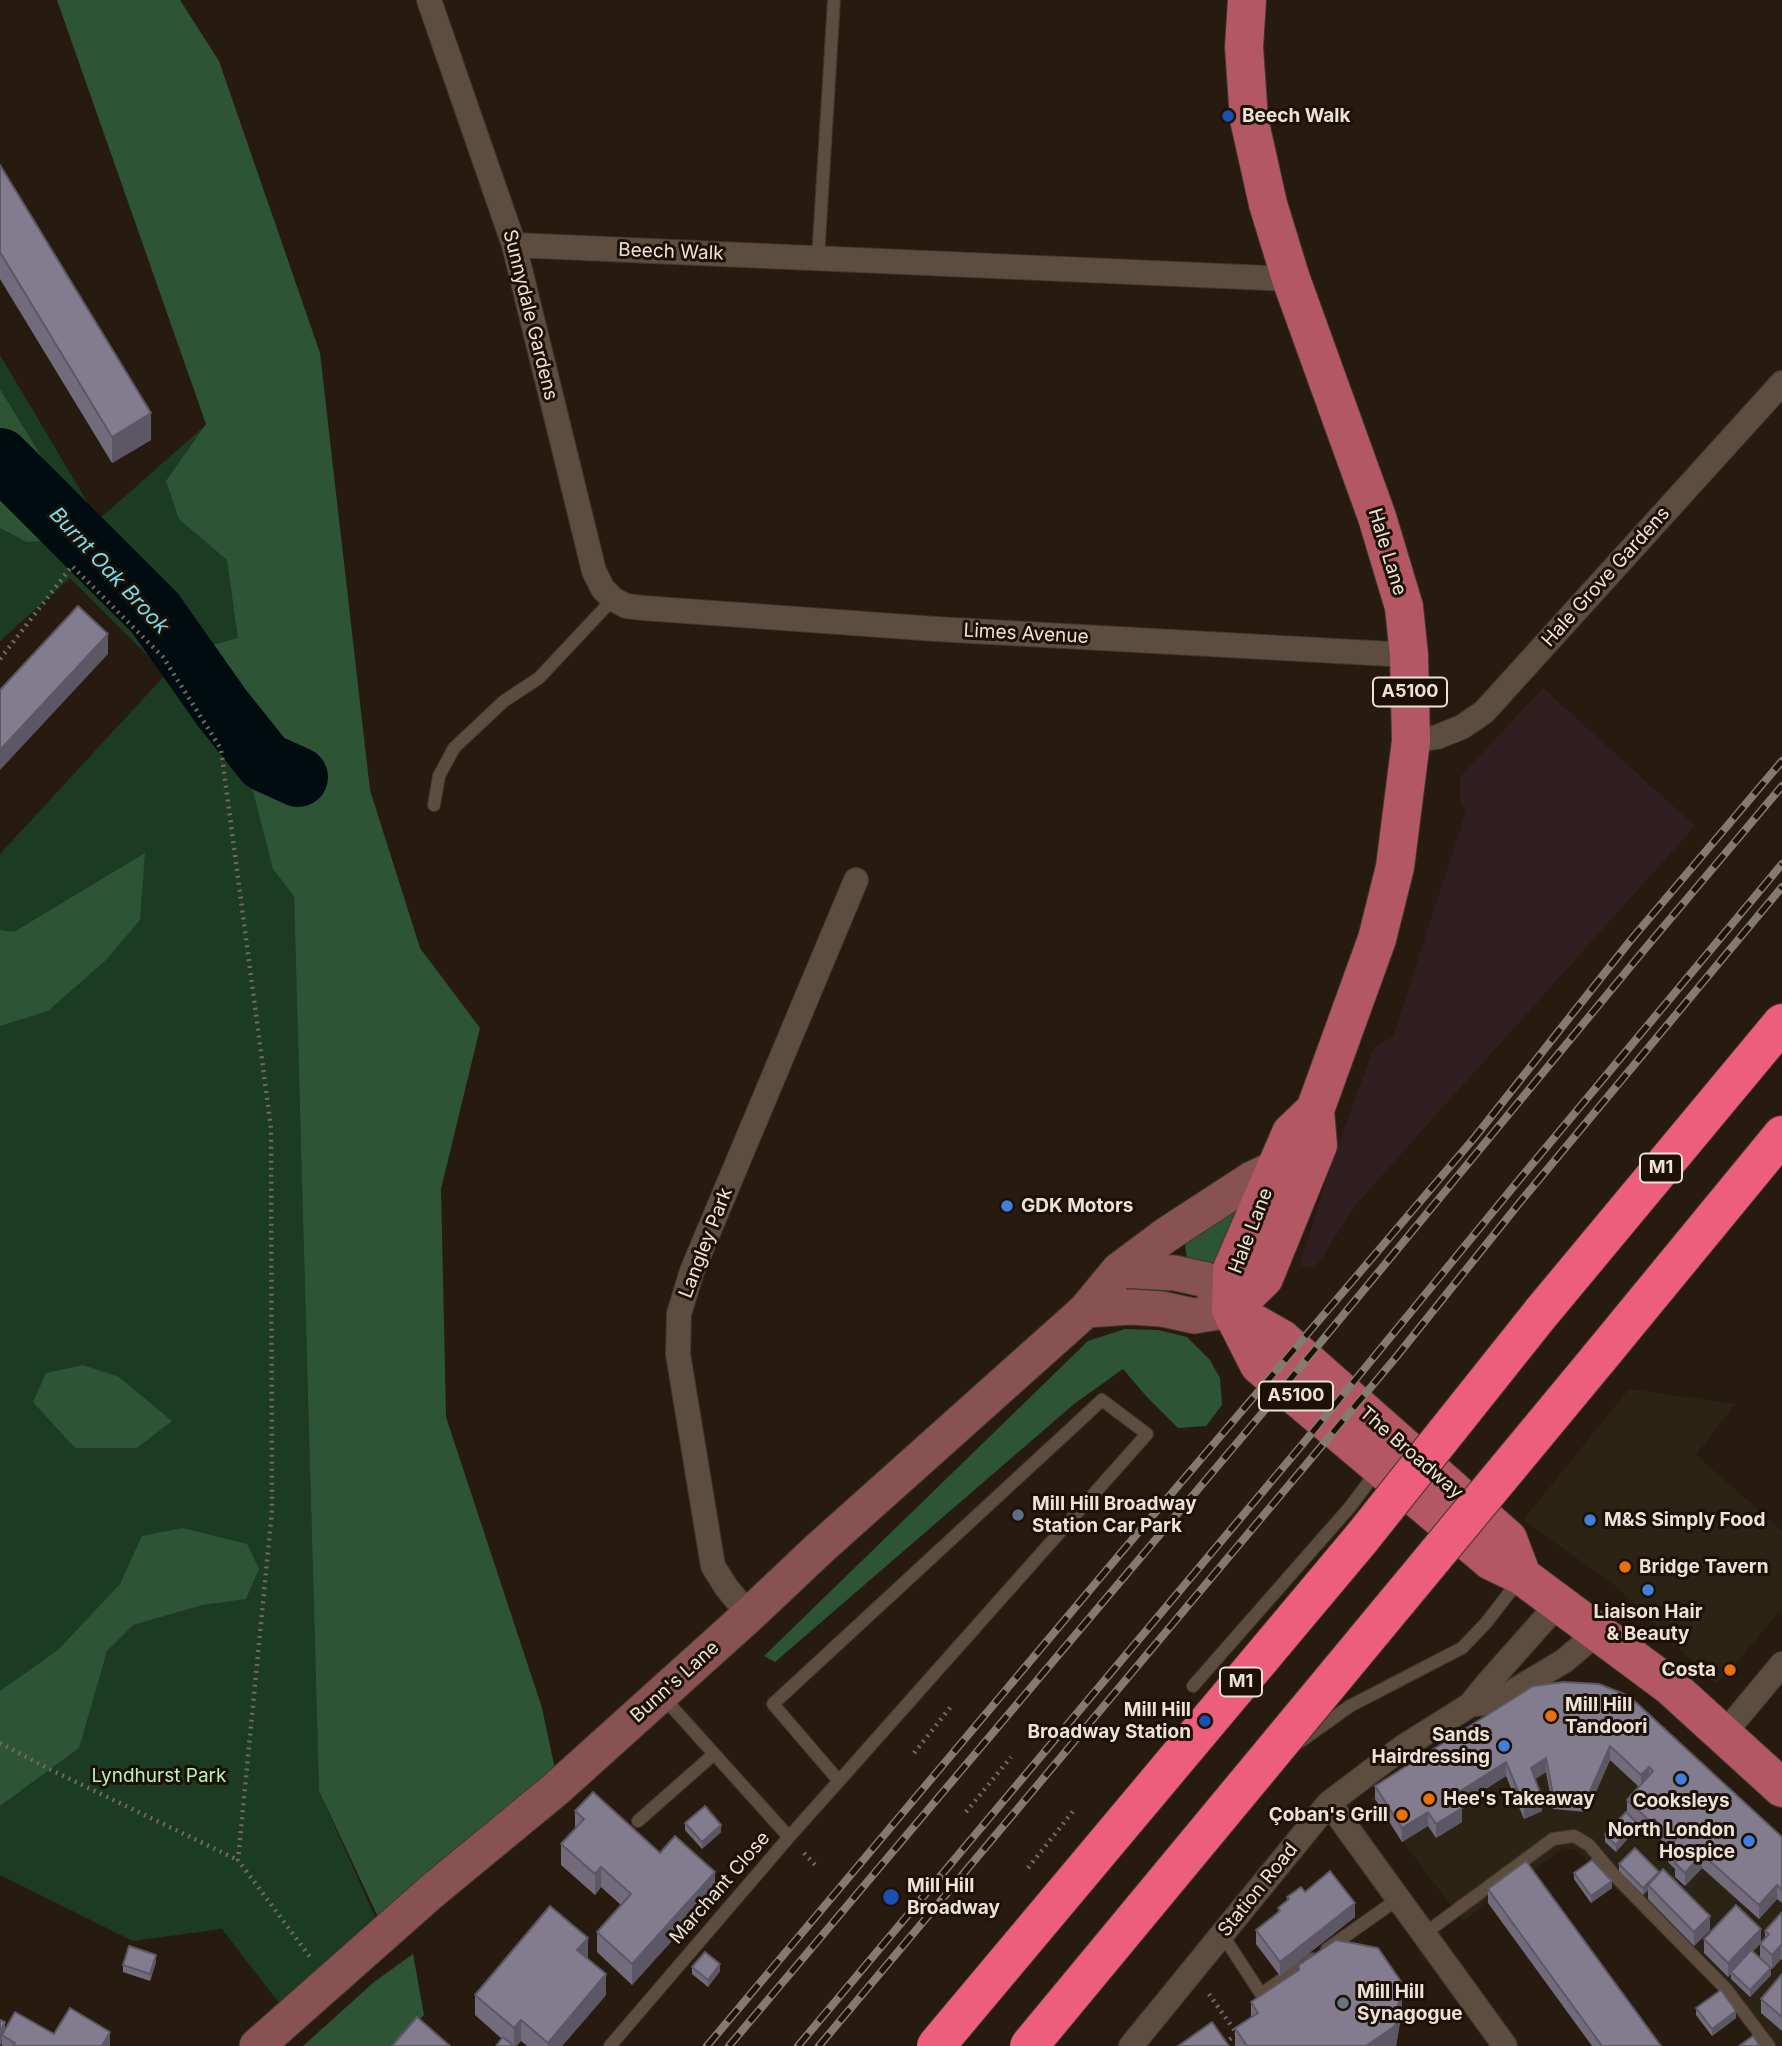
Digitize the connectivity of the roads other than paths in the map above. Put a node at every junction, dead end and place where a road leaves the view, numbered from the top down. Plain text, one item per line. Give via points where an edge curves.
1 (429, 0) edge
2 (834, 0) edge
3 (1247, 0) edge
4 (513, 245) junction
5 (818, 258) junction
6 (1291, 279) junction
7 (1782, 383) edge
8 (613, 600) junction
9 (1409, 655) junction
10 (1411, 741) junction
11 (434, 806) dead end
12 (856, 880) dead end
13 (1782, 1023) edge
14 (1315, 1110) junction
15 (1782, 1135) edge
16 (1275, 1168) junction
17 (1119, 1270) junction
18 (1086, 1310) junction
19 (1231, 1310) junction
20 (1389, 1455) junction
21 (1424, 1505) junction
22 (1350, 1507) junction
23 (1522, 1576) junction
24 (1559, 1603) junction
25 (749, 1615) junction
26 (1598, 1632) junction
27 (1782, 1664) edge
28 (1193, 1686) dead end
29 (660, 1694) junction
30 (1471, 1705) junction
31 (1723, 1735) junction
32 (1293, 1747) dead end
33 (714, 1754) junction
34 (839, 1781) junction
35 (1782, 1788) edge
36 (1329, 1803) junction
37 (638, 1821) dead end
38 (789, 1837) junction
39 (1398, 1899) junction
40 (1222, 1934) junction
41 (1424, 1934) junction
42 (257, 2046) edge
43 (610, 2046) edge
44 (936, 2046) edge
45 (1029, 2046) edge
46 (1131, 2046) edge
47 (1505, 2046) edge
48 (1769, 2046) edge

1 - 4 street, Sunnydale Gardens
2 - 5 lane
3 - 6 main road, Hale Lane / A5100 via 1244,47 1250,119 1268,204
4 - 5 street, Beech Walk
4 - 8 street, Sunnydale Gardens via 594,571
5 - 6 street, Beech Walk
6 - 9 main road, Hale Lane / A5100 via 1377,517 1404,607
7 - 10 street, Hale Grove Gardens via 1484,712 1437,737
8 - 9 street, Limes Avenue via 643,608 936,629
8 - 11 lane via 539,678 504,701 454,748 439,776
9 - 10 main road, Hale Lane / A5100
10 - 14 main road, Hale Lane / A5100 via 1395,867 1377,939
12 - 25 street, Langley Park via 692,1271 679,1314 678,1354 713,1566
13 - 44 highway, M1, bridge via 1361,1539
14 - 16 main road, Hale Lane / A5100 via 1291,1133
14 - 19 main road, Hale Lane / A5100 via 1318,1145 1264,1278
15 - 45 highway, bridge
16 - 17 street, Bunn's Lane
16 - 19 main road, Hale Lane / A5100 via 1232,1269
17 - 18 street, Bunn's Lane
17 - 19 street via 1207,1280
18 - 19 street via 1131,1307 1194,1316
18 - 25 street, Bunn's Lane
19 - 20 main road, The Broadway / A5100 via 1259,1365
20 - 21 main road, The Broadway / A5100
20 - 22 lane
20 - 23 main road, The Broadway / A5100 via 1508,1539
21 - 22 lane
21 - 23 main road, The Broadway / A5100 via 1491,1561
22 - 28 lane
23 - 24 main road, The Broadway / A5100
23 - 32 lane via 1462,1648 1350,1706
24 - 26 main road, The Broadway / A5100
24 - 30 street, Station Road
25 - 29 street, Bunn's Lane
26 - 30 street, Station Road via 1564,1661 1497,1701
26 - 31 main road, The Broadway / A5100 via 1671,1686
27 - 31 street
29 - 33 lane, Marchant Close
29 - 42 street, Bunn's Lane
30 - 36 street, Station Road via 1403,1747
31 - 35 main road, The Broadway / A5100
33 - 37 lane
33 - 38 lane, Marchant Close
34 - 34 lane via 773,1704 1102,1400 1147,1434
34 - 38 lane
36 - 39 street
36 - 40 street, Station Road
38 - 43 lane, Marchant Close
39 - 40 lane via 1261,1994
39 - 41 street
40 - 46 street, Station Road
41 - 47 street
41 - 48 lane via 1553,1839 1574,1836 1590,1845 1727,1990

